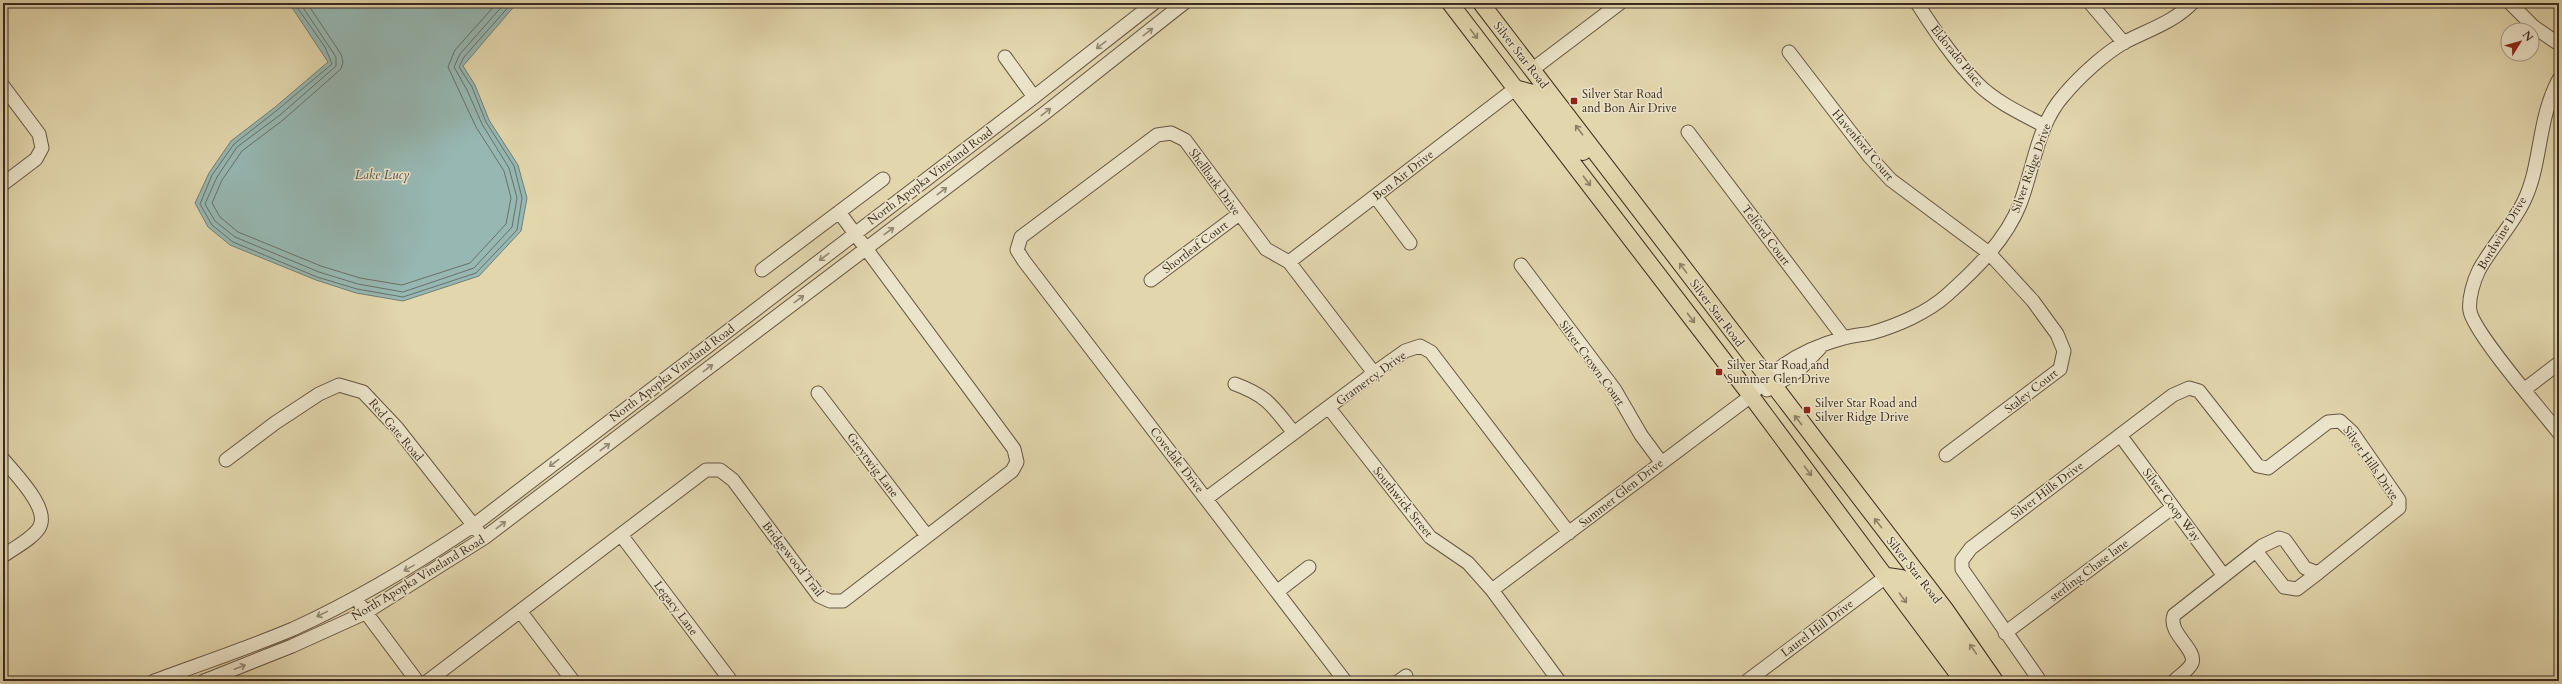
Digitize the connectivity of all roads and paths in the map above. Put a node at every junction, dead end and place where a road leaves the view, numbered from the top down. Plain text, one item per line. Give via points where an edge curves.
1 (1154, 3) edge
2 (1184, 3) edge
3 (1450, 3) edge
4 (1481, 3) edge
5 (1620, 3) edge
6 (1917, 3) edge
7 (2090, 3) edge
8 (2192, 3) edge
9 (2510, 3) edge
10 (2124, 43) junction
11 (2559, 44) edge
12 (1788, 52) dead end
13 (1005, 56) dead end
14 (1533, 69) junction
15 (2559, 79) edge
16 (3, 86) edge
17 (1516, 88) junction
18 (1034, 97) junction
19 (2045, 126) junction
20 (1688, 132) dead end
21 (883, 179) dead end
22 (3, 184) edge
23 (1375, 196) junction
24 (1639, 210) junction
25 (839, 212) junction
26 (1239, 214) junction
27 (855, 233) junction
28 (1021, 237) joint
29 (1410, 243) dead end
30 (866, 248) junction
31 (1989, 254) junction
32 (1290, 262) junction
33 (1521, 265) dead end
34 (762, 270) dead end
35 (1151, 280) dead end
36 (1844, 338) junction
37 (2559, 363) edge
38 (1374, 373) junction
39 (1769, 382) junction
40 (1235, 384) dead end
41 (2525, 389) junction
42 (818, 394) dead end
43 (1751, 396) junction
44 (1329, 408) junction
45 (1294, 433) junction
46 (2559, 433) edge
47 (2120, 435) junction
48 (1946, 455) dead end
49 (3, 458) edge
50 (226, 460) dead end
51 (1661, 462) junction
52 (1207, 498) junction
53 (2173, 507) junction
54 (474, 525) junction
55 (1569, 533) junction
56 (621, 535) junction
57 (927, 536) junction
58 (484, 538) junction
59 (2256, 551) junction
60 (3, 556) edge
61 (1309, 566) dead end
62 (2318, 573) junction
63 (1887, 576) junction
64 (2224, 576) junction
65 (1492, 590) junction
66 (1278, 591) junction
67 (357, 597) junction
68 (520, 611) junction
69 (364, 613) junction
70 (2006, 633) junction
71 (154, 681) edge
72 (204, 681) edge
73 (418, 681) edge
74 (428, 681) edge
75 (573, 681) edge
76 (731, 681) edge
77 (1345, 681) edge
78 (1558, 681) edge
79 (1747, 681) edge
80 (1963, 681) edge
81 (1987, 681) edge
82 (1995, 681) edge
83 (2040, 681) edge
84 (2174, 681) edge

1 -> 18 street, North Apopka Vineland Road
30 -> 2 street, North Apopka Vineland Road via 1051,108
3 -> 17 main road, Silver Star Road
4 - 14 main road, Silver Star Road
5 - 14 street
6 - 19 street, Eldorado Place via 1940,37 1978,84 2001,102
7 - 10 street
8 - 10 street, Silver Ridge Drive via 2160,27
9 - 11 street via 2534,27
10 - 19 street, Silver Ridge Drive via 2086,72 2063,95
12 - 31 street, Havenford Court via 1869,156 1891,180
13 - 18 street
24 -> 14 main road, Silver Star Road
15 - 41 street, Bordwine Drive via 2543,118 2533,174 2524,201 2479,271 2472,291 2470,311 2480,333
16 - 22 street via 39,134 42,148 30,164
17 - 23 street, Bon Air Drive
17 - 24 main road via 1533,93 1548,108 1614,193
17 -> 43 main road, Silver Star Road
18 - 27 street, North Apopka Vineland Road
19 - 31 street, Silver Ridge Drive via 2020,203 2010,224
20 - 36 street, Telford Court
21 - 25 street
23 - 29 street
23 - 32 street, Bon Air Drive
39 -> 24 main road, Silver Star Road
25 - 27 street, Bridgewood Trail
25 - 34 street
26 - 28 street, Shellbark Drive via 1185,140 1171,133 1157,135
26 - 32 street, Shellbark Drive via 1266,249
26 - 35 street, Shortleaf Court
27 - 30 street, Bridgewood Trail
27 -> 54 street, North Apopka Vineland Road
28 - 52 street, Covedale Drive via 1017,250 1024,261
30 - 57 street, Bridgewood Trail via 1014,449 1017,462 1012,471
58 -> 30 street, North Apopka Vineland Road
31 - 36 street, Silver Ridge Drive via 1945,297 1911,317 1872,332
31 - 48 street, Staley Court via 2053,328 2064,351 2060,369
32 - 38 street, Shellbark Drive
33 - 51 street, Silver Crown Court via 1615,390 1640,434
36 - 39 street, Silver Ridge Drive via 1825,344 1798,371
37 - 41 street
38 - 44 street, Gramercy Drive
38 - 55 street, Gramercy Drive via 1405,351 1420,346 1431,352
39 - 43 street, Silver Ridge Drive
82 -> 39 main road, Silver Star Road via 1945,609
40 - 45 street via 1256,391
41 - 46 street, Bordwine Drive
42 - 57 street, Greytwig Lane
43 - 51 street, Summer Glen Drive
43 -> 63 main road, Silver Star Road
44 - 45 street, Gramercy Drive
44 - 65 street, Southwick Street via 1430,537 1468,563
45 - 52 street, Gramercy Drive
47 - 53 street, Silver Coop Way
47 - 62 street, Silver Hills Drive via 2172,395 2189,388 2199,391 2258,466 2268,468 2276,463 2328,422 2336,420 2345,424 2399,500 2399,508
47 - 70 street, Silver Hills Drive via 1971,548 1962,560 1962,569
49 - 60 street via 41,508 43,520 38,529
50 - 54 street, Red Gate Road via 274,423 319,394 339,385 364,392 397,428
51 - 55 street, Summer Glen Drive
52 - 66 street, Covedale Drive
53 - 64 street, Silver Coop Way
53 - 70 street, sterling Chase lane
54 - 58 street, Red Gate Road
54 -> 67 street, North Apopka Vineland Road via 417,563
55 - 65 street, Summer Glen Drive
56 - 57 street, Bridgewood Trail via 706,470 720,470 733,480 820,596 830,601 843,601
56 - 68 street, Bridgewood Trail
56 - 76 street, Legacy Lane
58 - 69 street, North Apopka Vineland Road
59 - 62 street via 2280,538 2285,540 2305,568
59 - 62 street via 2284,587 2297,589
59 - 64 street
61 - 66 street
63 - 79 street, Laurel Hill Drive
63 -> 80 main road, Silver Star Road
63 - 81 main road via 1909,582 1978,676
64 - 84 street via 2174,615 2173,626 2192,656 2192,663 2188,669
65 - 78 street, Southwick Street
66 - 77 street, Covedale Drive
67 - 69 street
67 -> 71 street, North Apopka Vineland Road via 292,629
68 - 74 street, Bridgewood Trail
68 - 75 street
72 -> 69 street, North Apopka Vineland Road via 292,646
69 - 73 street
70 - 83 street, Silver Hills Drive

